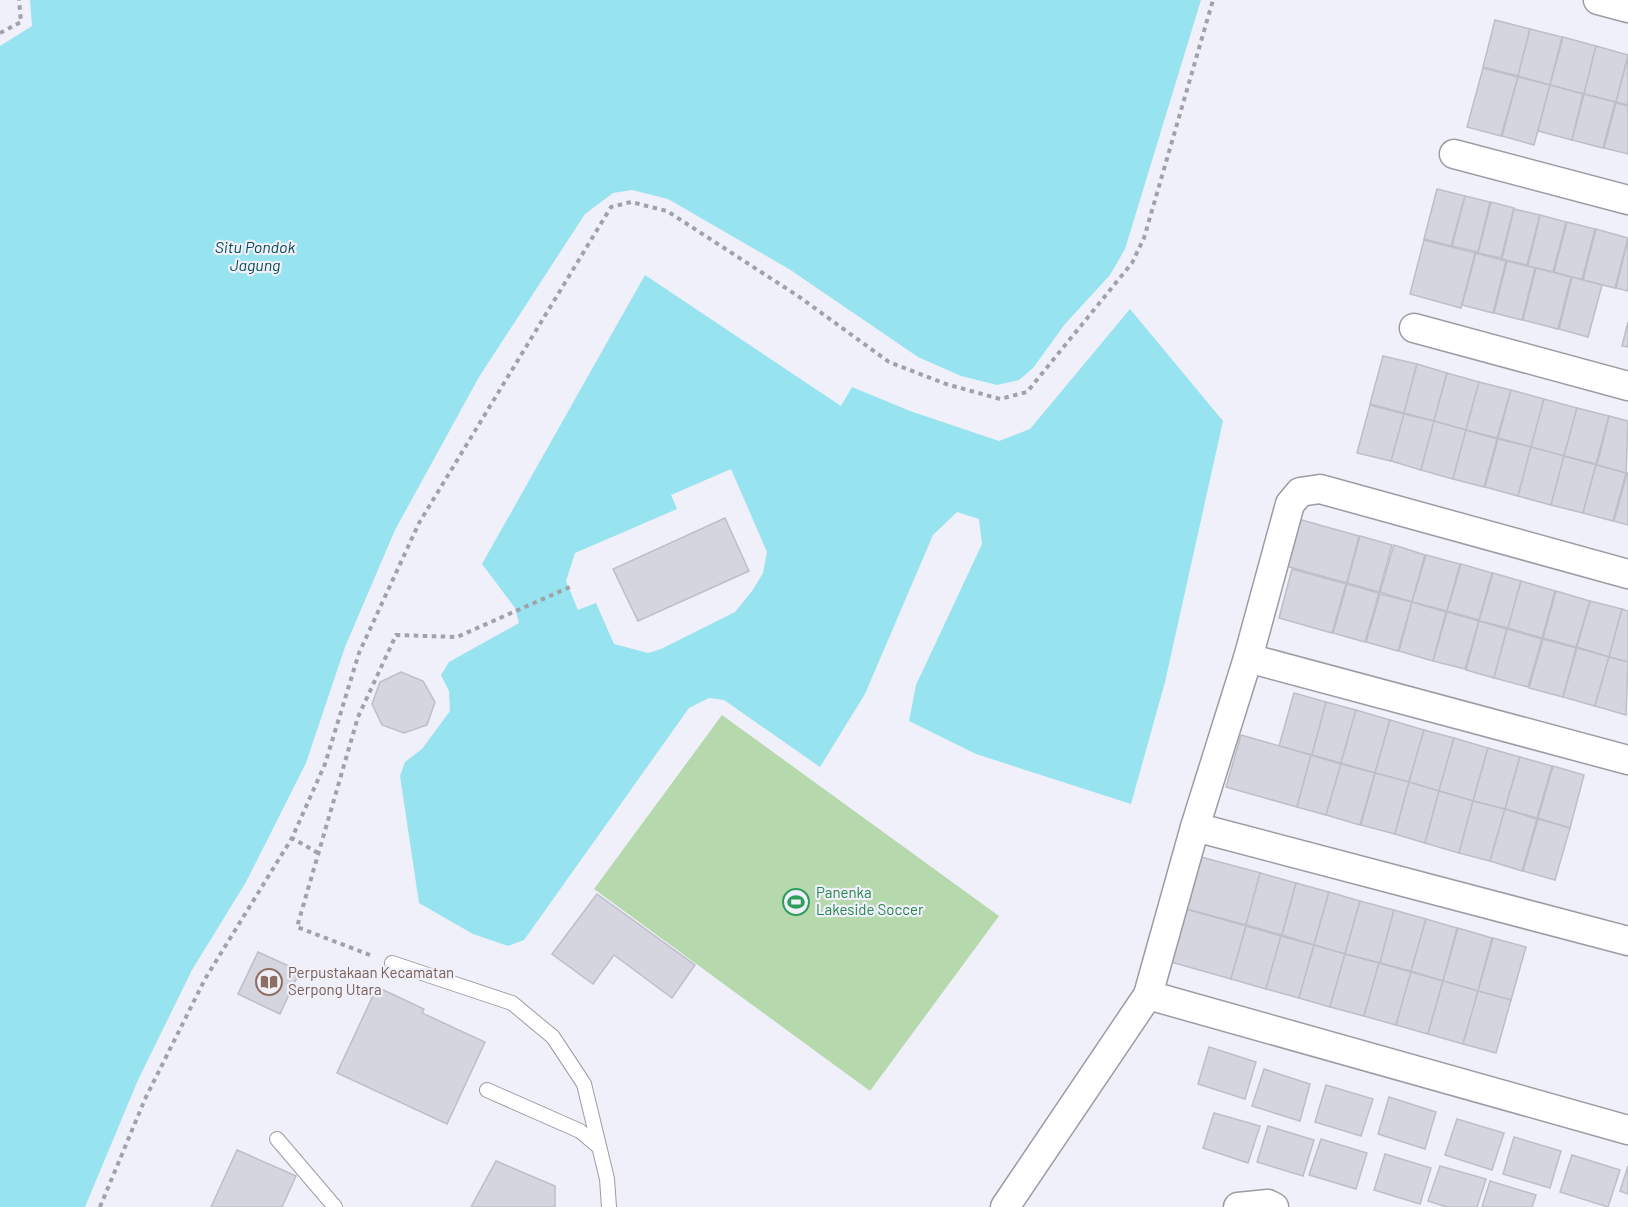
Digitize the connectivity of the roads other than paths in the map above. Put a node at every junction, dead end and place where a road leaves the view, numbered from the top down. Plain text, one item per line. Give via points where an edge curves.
1 (1598, 0) edge
2 (1628, 8) edge
3 (1454, 154) dead end
4 (1628, 200) edge
5 (1414, 328) dead end
6 (1628, 386) edge
7 (1628, 574) edge
8 (1248, 658) junction
9 (1628, 760) edge
10 (1195, 827) junction
11 (1628, 941) edge
12 (392, 963) road end
13 (1148, 995) junction
14 (487, 1090) dead end
15 (1628, 1130) edge
16 (277, 1139) dead end
17 (599, 1146) junction
18 (335, 1207) edge
19 (609, 1207) edge
20 (1005, 1207) edge
21 (1238, 1207) edge
22 (1274, 1207) edge

1 - 2 street
3 - 4 street
5 - 6 street
7 - 8 street via 1320,489 1300,492 1290,504
8 - 9 street
8 - 10 street
10 - 11 street
10 - 13 street
12 - 17 lane via 512,1003 553,1037 584,1084
13 - 15 street
13 - 20 street
14 - 17 lane via 580,1131
16 - 18 lane
17 - 19 lane
21 - 22 street

